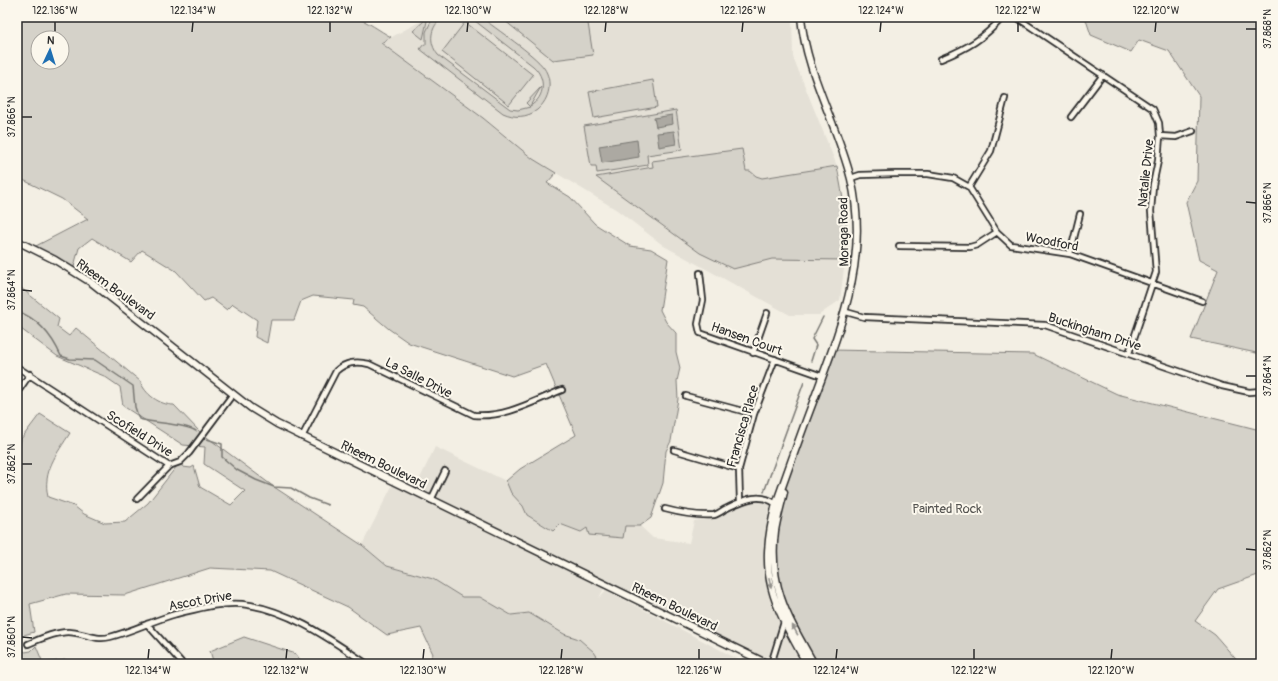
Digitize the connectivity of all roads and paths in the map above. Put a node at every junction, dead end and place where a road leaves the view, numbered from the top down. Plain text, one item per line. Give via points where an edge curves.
1 (801, 17) edge
2 (1003, 17) edge
3 (1016, 17) edge
4 (940, 59) dead end
5 (1103, 75) junction
6 (1005, 98) dead end
7 (1071, 117) dead end
8 (1193, 131) dead end
9 (1160, 136) junction
10 (851, 178) junction
11 (969, 187) junction
12 (1080, 214) dead end
13 (997, 232) junction
14 (17, 241) edge
15 (899, 246) dead end
16 (1070, 254) junction
17 (700, 273) dead end
18 (1152, 283) junction
19 (1202, 301) dead end
20 (846, 312) junction
21 (767, 313) dead end
22 (753, 353) junction
23 (1129, 354) junction
24 (775, 359) junction
25 (17, 367) edge
26 (30, 374) junction
27 (822, 376) junction
28 (562, 390) dead end
29 (1261, 391) edge
30 (17, 393) edge
31 (233, 394) junction
32 (686, 396) dead end
33 (754, 414) junction
34 (302, 437) junction
35 (674, 450) dead end
36 (169, 466) junction
37 (789, 467) junction
38 (739, 469) junction
39 (445, 471) dead end
40 (137, 499) dead end
41 (431, 500) junction
42 (740, 502) junction
43 (776, 504) junction
44 (665, 509) dead end
45 (784, 622) junction
46 (147, 624) junction
47 (28, 644) dead end
48 (181, 662) dead end
49 (367, 664) edge
50 (768, 664) edge
51 (771, 664) edge
52 (807, 664) edge
53 (814, 664) edge

1 - 10 main road, Moraga Road via 806,53
2 - 4 street via 978,41
3 - 5 street, Natalie Drive
5 - 7 street
5 - 9 street, Natalie Drive via 1153,109
6 - 11 street via 991,151
8 - 9 street via 1176,137
9 - 18 street, Natalie Drive via 1152,191 1156,272
10 - 11 street via 872,174 928,174 953,178
10 - 20 main road, Moraga Road via 855,200 857,251
11 - 13 street, Woodford
12 - 16 street
13 - 15 street via 987,240 970,247
13 - 16 street, Woodford via 1011,244
14 - 31 main road, Rheem Boulevard via 92,283
16 - 18 street, Woodford
17 - 22 street, Hansen Court via 703,300 698,324 700,332
18 - 19 street, Woodford
18 - 23 street, Natalie Drive
20 - 23 street, Buckingham Drive via 864,317 1024,322 1045,325
20 - 27 main road, Moraga Road
21 - 22 street
22 - 24 street, Hansen Court
23 - 29 street, Buckingham Drive via 1222,386 1249,392
24 - 27 street, Hansen Court
24 - 33 street, Francisca Place
25 - 26 street, Scofield Drive
26 - 30 street
26 - 36 street, Scofield Drive
27 - 37 main road, Moraga Road
28 - 34 street, La Salle Drive via 504,413 474,415 369,364 352,362 343,364 336,371
31 - 34 main road, Rheem Boulevard via 251,408
31 - 36 street, Scofield Drive via 189,453 180,462
32 - 33 street
33 - 38 street, Francisca Place
34 - 41 main road, Rheem Boulevard
35 - 38 street
36 - 40 street
37 - 43 main road, Moraga Road
53 -> 37 main road, Moraga Road via 786,614 774,574 775,531
38 - 42 street, Francisca Place
39 - 41 street
41 - 50 main road, Rheem Boulevard
42 - 43 street via 756,497 771,500
42 - 44 street via 716,515 678,513
43 -> 45 main road, Moraga Road via 769,530 768,575 772,593
45 - 51 street
45 - 52 main road, Moraga Road
46 - 47 street, Ascot Drive via 109,637 88,637 69,632
46 - 48 street
46 - 49 street, Ascot Drive via 175,614 226,604 259,607 307,626 333,640

